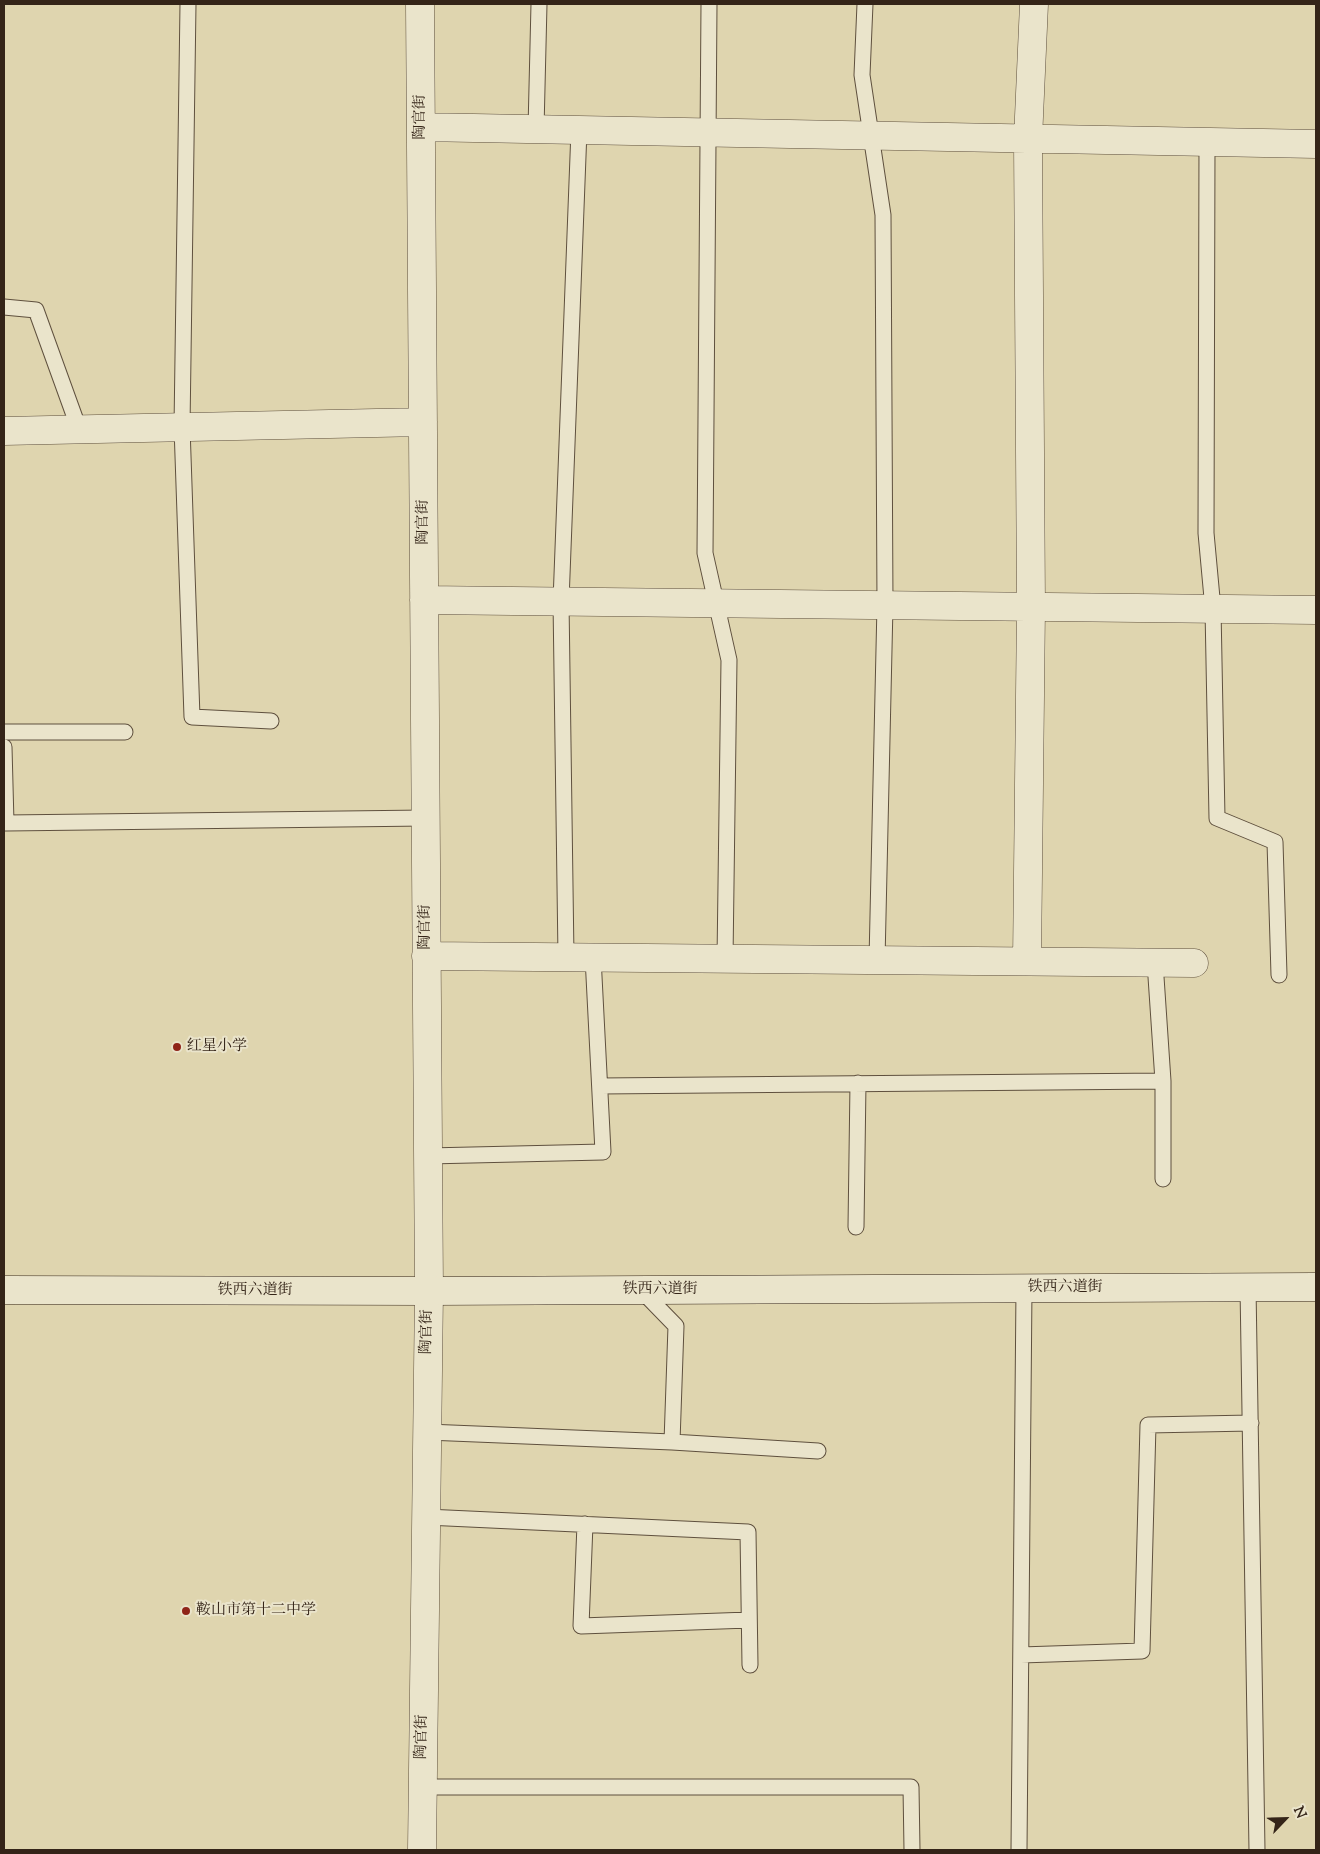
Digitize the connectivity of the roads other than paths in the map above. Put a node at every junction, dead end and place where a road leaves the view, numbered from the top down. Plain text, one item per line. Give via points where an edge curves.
1 (188, 4) edge
2 (420, 4) edge
3 (539, 4) edge
4 (709, 4) edge
5 (864, 4) edge
6 (1034, 4) edge
7 (421, 127) junction
8 (536, 129) junction
9 (579, 130) junction
10 (710, 134) junction
11 (870, 137) junction
12 (1028, 139) junction
13 (1207, 143) junction
14 (1316, 144) edge
15 (4, 307) edge
16 (423, 422) junction
17 (182, 427) junction
18 (80, 429) junction
19 (4, 431) edge
20 (424, 600) junction
21 (561, 601) junction
22 (716, 603) junction
23 (885, 605) junction
24 (1031, 607) junction
25 (1213, 609) junction
26 (1316, 610) edge
27 (271, 721) dead end
28 (4, 732) edge
29 (125, 732) dead end
30 (4, 747) edge
31 (426, 818) junction
32 (5, 823) edge
33 (426, 956) junction
34 (566, 957) junction
35 (593, 957) junction
36 (725, 959) junction
37 (877, 960) junction
38 (1027, 961) junction
39 (1155, 962) junction
40 (1194, 963) dead end
41 (1279, 975) dead end
42 (1163, 1081) junction
43 (858, 1083) junction
44 (600, 1086) junction
45 (428, 1156) junction
46 (1163, 1179) dead end
47 (856, 1227) dead end
48 (1316, 1287) edge
49 (1024, 1288) junction
50 (1248, 1288) junction
51 (4, 1290) edge
52 (641, 1290) junction
53 (428, 1291) junction
54 (1251, 1423) junction
55 (427, 1432) junction
56 (672, 1442) junction
57 (818, 1451) dead end
58 (426, 1517) junction
59 (585, 1524) junction
60 (749, 1620) junction
61 (1021, 1654) junction
62 (750, 1665) dead end
63 (423, 1787) junction
64 (422, 1850) edge
65 (912, 1850) edge
66 (1019, 1850) edge
67 (1257, 1850) edge

1 - 17 lane
2 - 7 street, 陶官街
3 - 8 lane
4 - 10 lane
5 - 11 lane via 862,76
6 - 12 street
7 - 8 street
7 - 16 street, 陶官街
8 - 9 street
9 - 10 street
9 - 21 lane
10 - 11 street
10 - 22 lane via 705,552
11 - 12 street
11 - 23 lane via 883,215
12 - 13 street
12 - 24 street
13 - 14 street
13 - 25 lane via 1206,533
15 - 18 lane via 36,310
16 - 17 street
16 - 20 street, 陶官街
17 - 18 street
17 - 27 lane via 192,717
18 - 19 street
20 - 21 street
20 - 31 street, 陶官街
21 - 22 street
21 - 34 lane
22 - 23 street
22 - 36 lane via 730,660
23 - 24 street
23 - 37 lane
24 - 25 street
24 - 38 street
25 - 26 street
25 - 41 lane via 1217,818 1275,842
28 - 29 lane
30 - 32 lane
31 - 32 lane
31 - 33 street, 陶官街
33 - 34 street
33 - 45 street, 陶官街
34 - 35 street
35 - 36 street
35 - 44 lane
36 - 37 street
37 - 38 street
38 - 39 street
39 - 40 street
39 - 42 lane
42 - 43 lane
42 - 46 lane
43 - 44 lane
43 - 47 lane
44 - 45 lane via 603,1152
45 - 53 street, 陶官街
48 - 50 street, 铁西六道街
49 - 50 street, 铁西六道街
49 - 52 street, 铁西六道街
49 - 61 lane
50 - 54 lane
51 - 53 street, 铁西六道街
52 - 53 street, 铁西六道街
52 - 56 lane via 676,1326
53 - 55 street, 陶官街
54 - 61 lane via 1148,1425 1142,1651
54 - 67 lane
55 - 56 lane
55 - 58 street, 陶官街
56 - 57 lane
58 - 59 lane
58 - 63 street, 陶官街
59 - 60 lane via 748,1532
59 - 60 lane via 581,1626
60 - 62 lane
61 - 66 lane
63 - 64 street, 陶官街
63 - 65 lane via 911,1786

